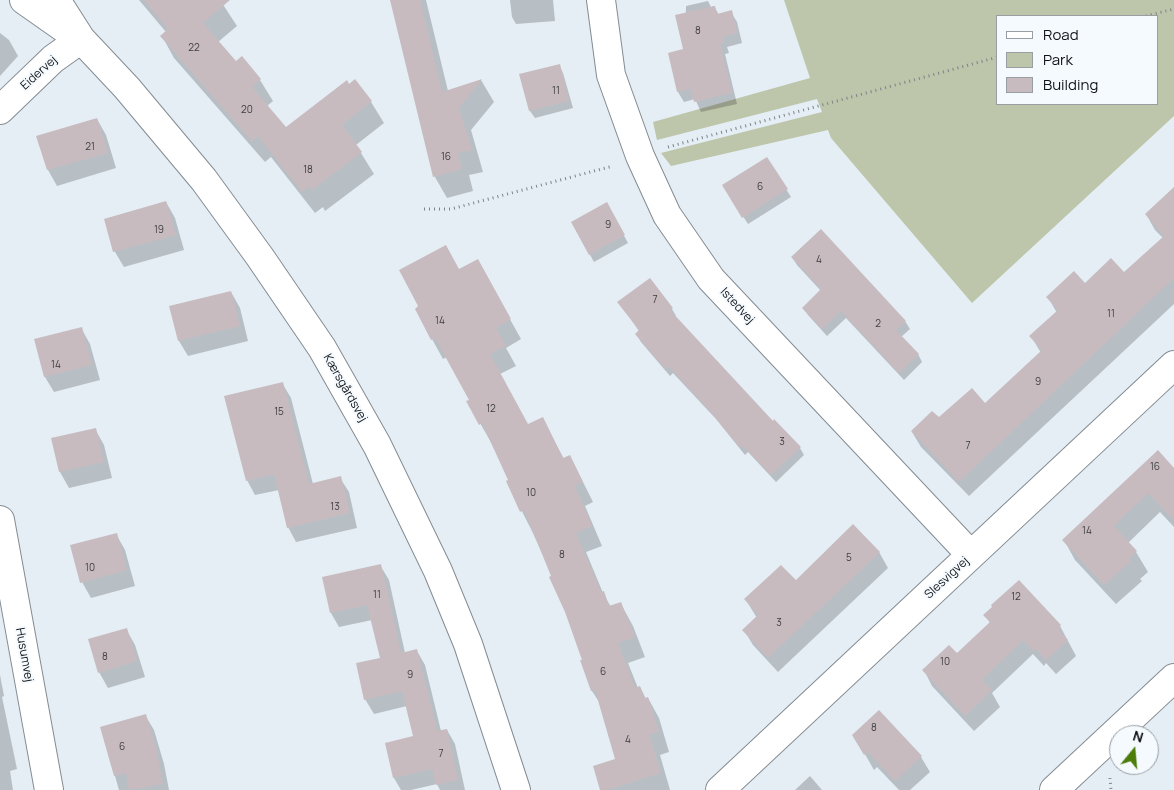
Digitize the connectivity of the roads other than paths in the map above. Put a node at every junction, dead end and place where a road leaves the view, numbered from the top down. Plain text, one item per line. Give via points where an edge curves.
1 (24, 0) edge
2 (56, 0) edge
3 (601, 0) edge
4 (81, 39) junction
5 (0, 110) edge
6 (1174, 365) edge
7 (0, 520) edge
8 (971, 555) junction
9 (1174, 678) edge
10 (48, 790) edge
11 (516, 790) edge
12 (720, 790) edge
13 (1054, 790) edge

1 - 4 street, Kærsgårdsvej
2 - 4 street, Kærsgårdsvej
3 - 8 street, Istedvej via 611,75 640,156 667,215 711,279
4 - 5 street, Eidervej via 53,59
4 - 11 street, Kærsgårdsvej via 204,180 322,348 377,445 438,571 468,644
6 - 8 street, Slesvigvej
7 - 10 street, Husumvej
8 - 12 street, Slesvigvej
9 - 13 street

